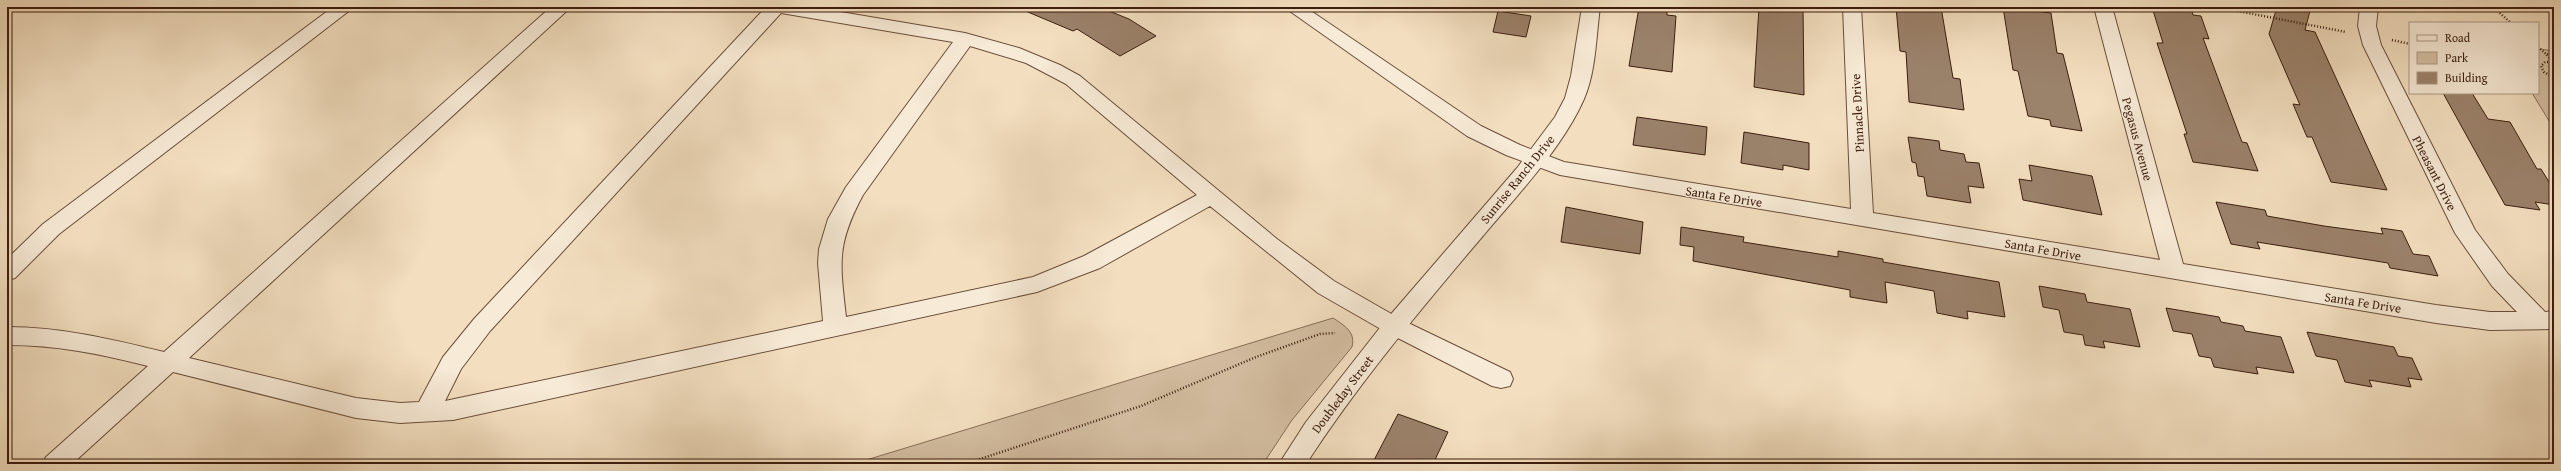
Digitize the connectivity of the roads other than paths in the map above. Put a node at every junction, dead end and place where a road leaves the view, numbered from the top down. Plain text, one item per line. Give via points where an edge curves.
1 (344, 7) edge
2 (562, 7) edge
3 (777, 7) edge
4 (1292, 7) edge
5 (1591, 7) edge
6 (1852, 7) edge
7 (2102, 7) edge
8 (2369, 7) edge
9 (966, 39) junction
10 (1535, 160) junction
11 (1211, 196) junction
12 (1862, 218) junction
13 (2174, 271) junction
14 (7, 272) edge
15 (2547, 320) edge
16 (1394, 326) junction
17 (835, 329) junction
18 (7, 336) edge
19 (166, 362) junction
20 (1501, 379) dead end
21 (426, 413) junction
22 (55, 464) edge
23 (1292, 464) edge

1 - 14 street via 51,229
2 - 19 street
3 - 9 street
3 - 21 street via 482,325 452,363
4 - 10 street, Santa Fe Drive via 1474,131
5 - 10 street, Sunrise Ranch Drive via 1581,76 1575,98 1564,119
6 - 12 street, Pinnacle Drive
7 - 13 street, Pegasus Avenue
8 - 15 street, Pheasant Drive via 2366,26 2372,45 2448,201 2482,258
9 - 11 street via 1014,51 1073,80
9 - 17 street via 854,192 839,220 830,249 829,263
10 - 12 street, Santa Fe Drive via 1576,171
10 - 16 street, Sunrise Ranch Drive
11 - 16 street via 1326,287
11 - 17 street via 1092,262 1057,277 1008,292
12 - 13 street, Santa Fe Drive
13 - 15 street, Santa Fe Drive via 2436,314 2490,321
16 - 20 street
16 - 23 street, Doubleday Street via 1315,429
17 - 21 street via 483,405
18 - 19 street via 64,338
19 - 21 street via 356,408
19 - 22 street

